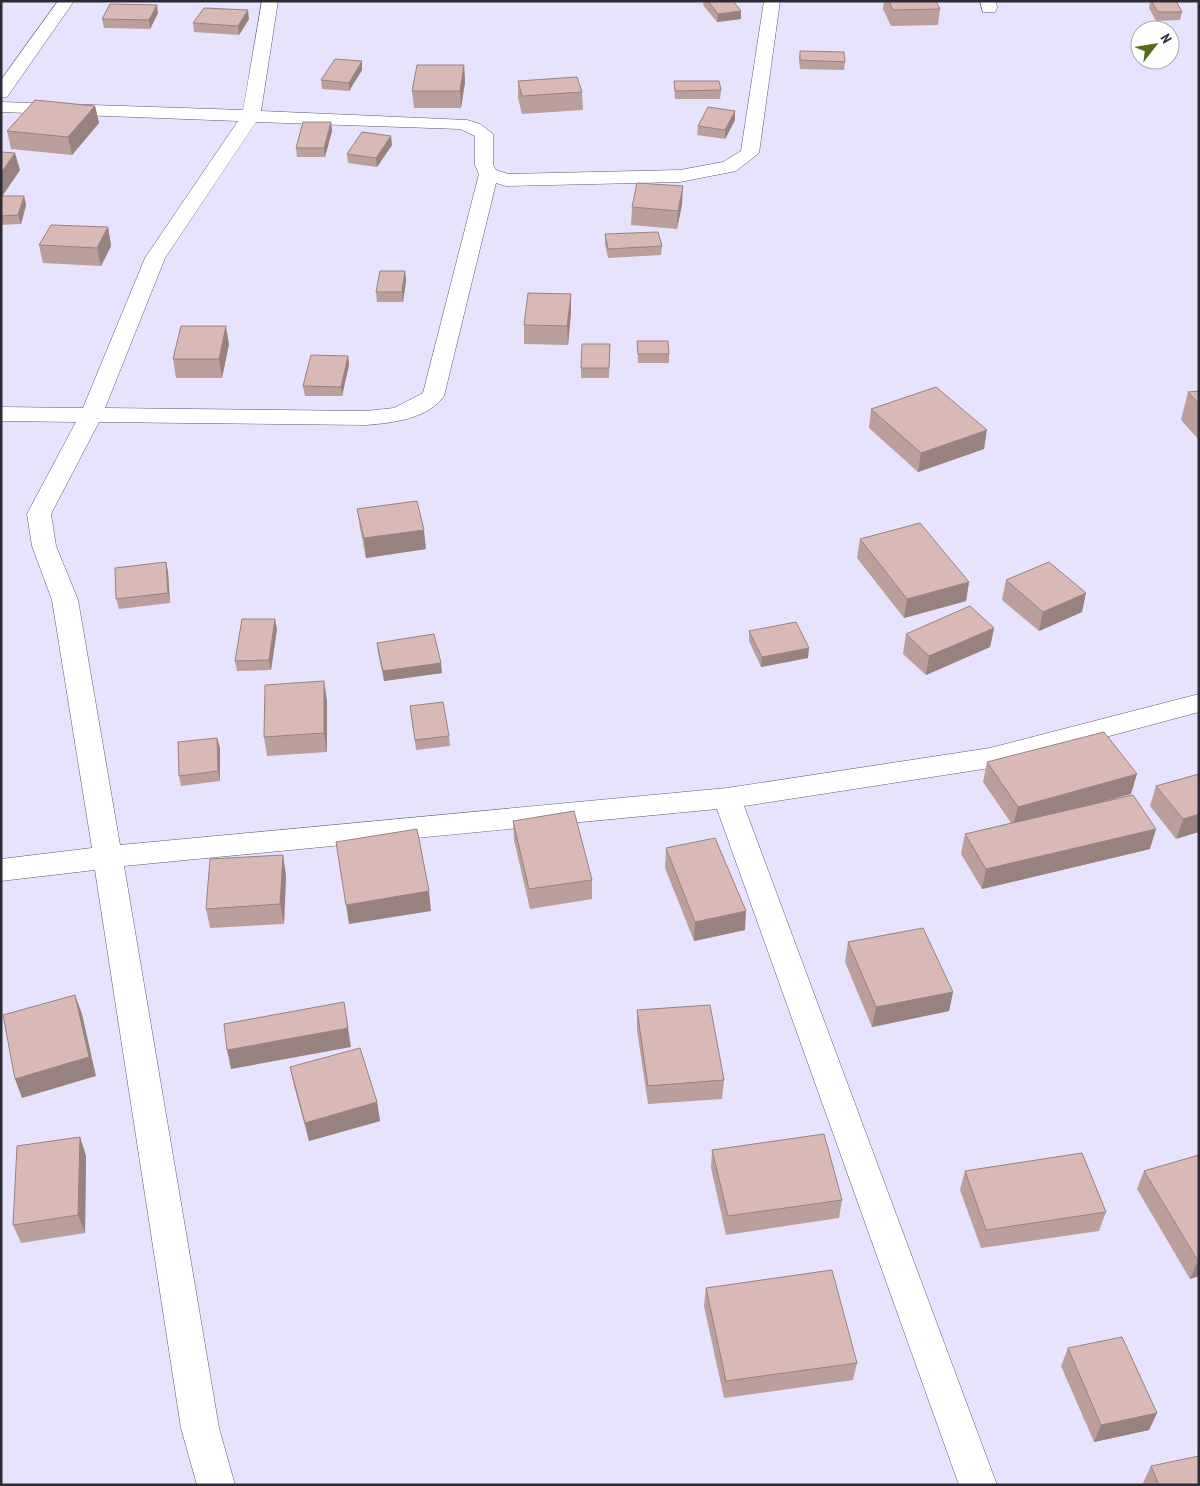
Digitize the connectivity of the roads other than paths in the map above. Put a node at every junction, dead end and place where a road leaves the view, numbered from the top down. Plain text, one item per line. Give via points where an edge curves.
1 (66, 1) edge
2 (270, 1) edge
3 (772, 1) edge
4 (1, 93) edge
5 (1, 107) edge
6 (251, 116) junction
7 (489, 174) junction
8 (1, 414) edge
9 (90, 415) junction
10 (1199, 703) edge
11 (727, 798) junction
12 (108, 858) junction
13 (1, 870) edge
14 (216, 1485) edge
15 (978, 1485) edge

1 - 4 street
2 - 6 street
3 - 7 street via 750,154 729,167 680,176 506,180
5 - 6 street
6 - 7 street via 461,124 484,134 484,165
6 - 9 street via 155,258
7 - 9 street via 433,396 415,409 399,415 366,418
8 - 9 street
9 - 12 street via 39,514 44,546 65,600
10 - 11 street via 990,758
11 - 12 street
11 - 15 street
12 - 13 street
12 - 14 street via 200,1428

